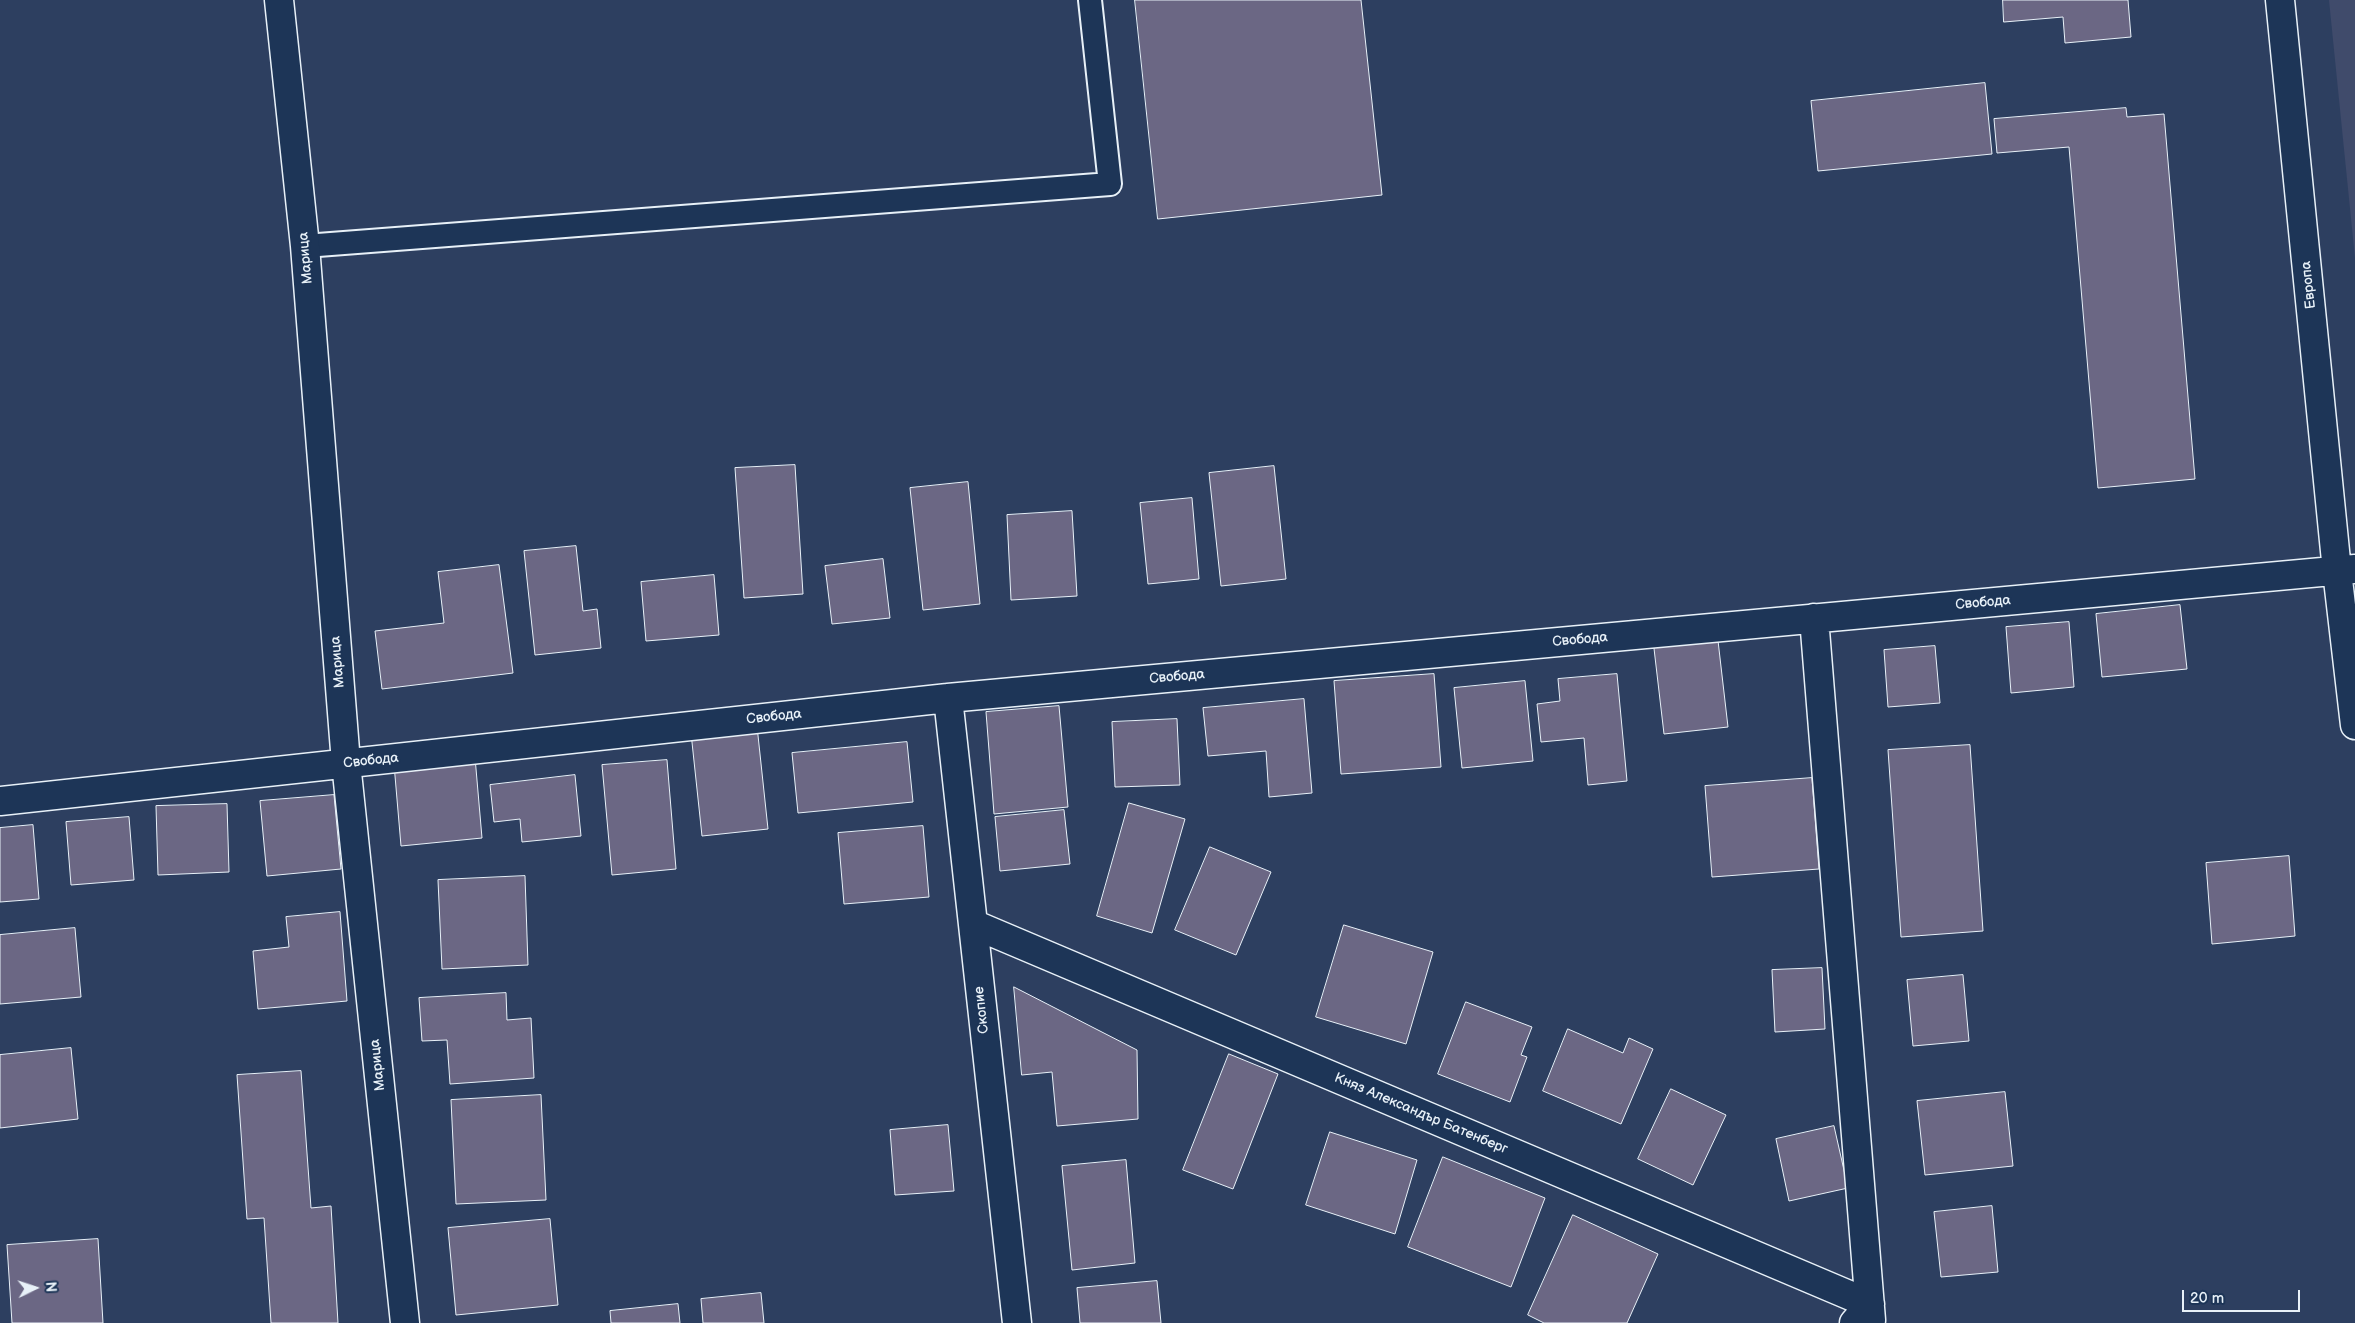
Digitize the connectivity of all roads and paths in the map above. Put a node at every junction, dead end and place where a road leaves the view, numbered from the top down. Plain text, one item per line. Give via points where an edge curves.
1 (279, 0) edge
2 (1090, 0) edge
3 (2280, 0) edge
4 (305, 246) junction
5 (2346, 570) edge
6 (1814, 618) junction
7 (948, 698) junction
8 (2355, 725) edge
9 (346, 763) junction
10 (0, 801) edge
11 (973, 924) junction
12 (1865, 1317) edge
13 (405, 1323) edge
14 (1018, 1323) edge

1 - 4 street, Марица
2 - 4 lane via 1110,184
3 - 5 street, Европа
4 - 9 street, Марица
5 - 6 street, Свобода
5 - 8 street, Европа
6 - 7 street, Свобода
6 - 12 street
7 - 9 street, Свобода
7 - 11 street, Скопие
9 - 10 street, Свобода
9 - 13 street, Марица
11 - 12 street, Княз Александър Батенберг
11 - 14 street, Скопие

